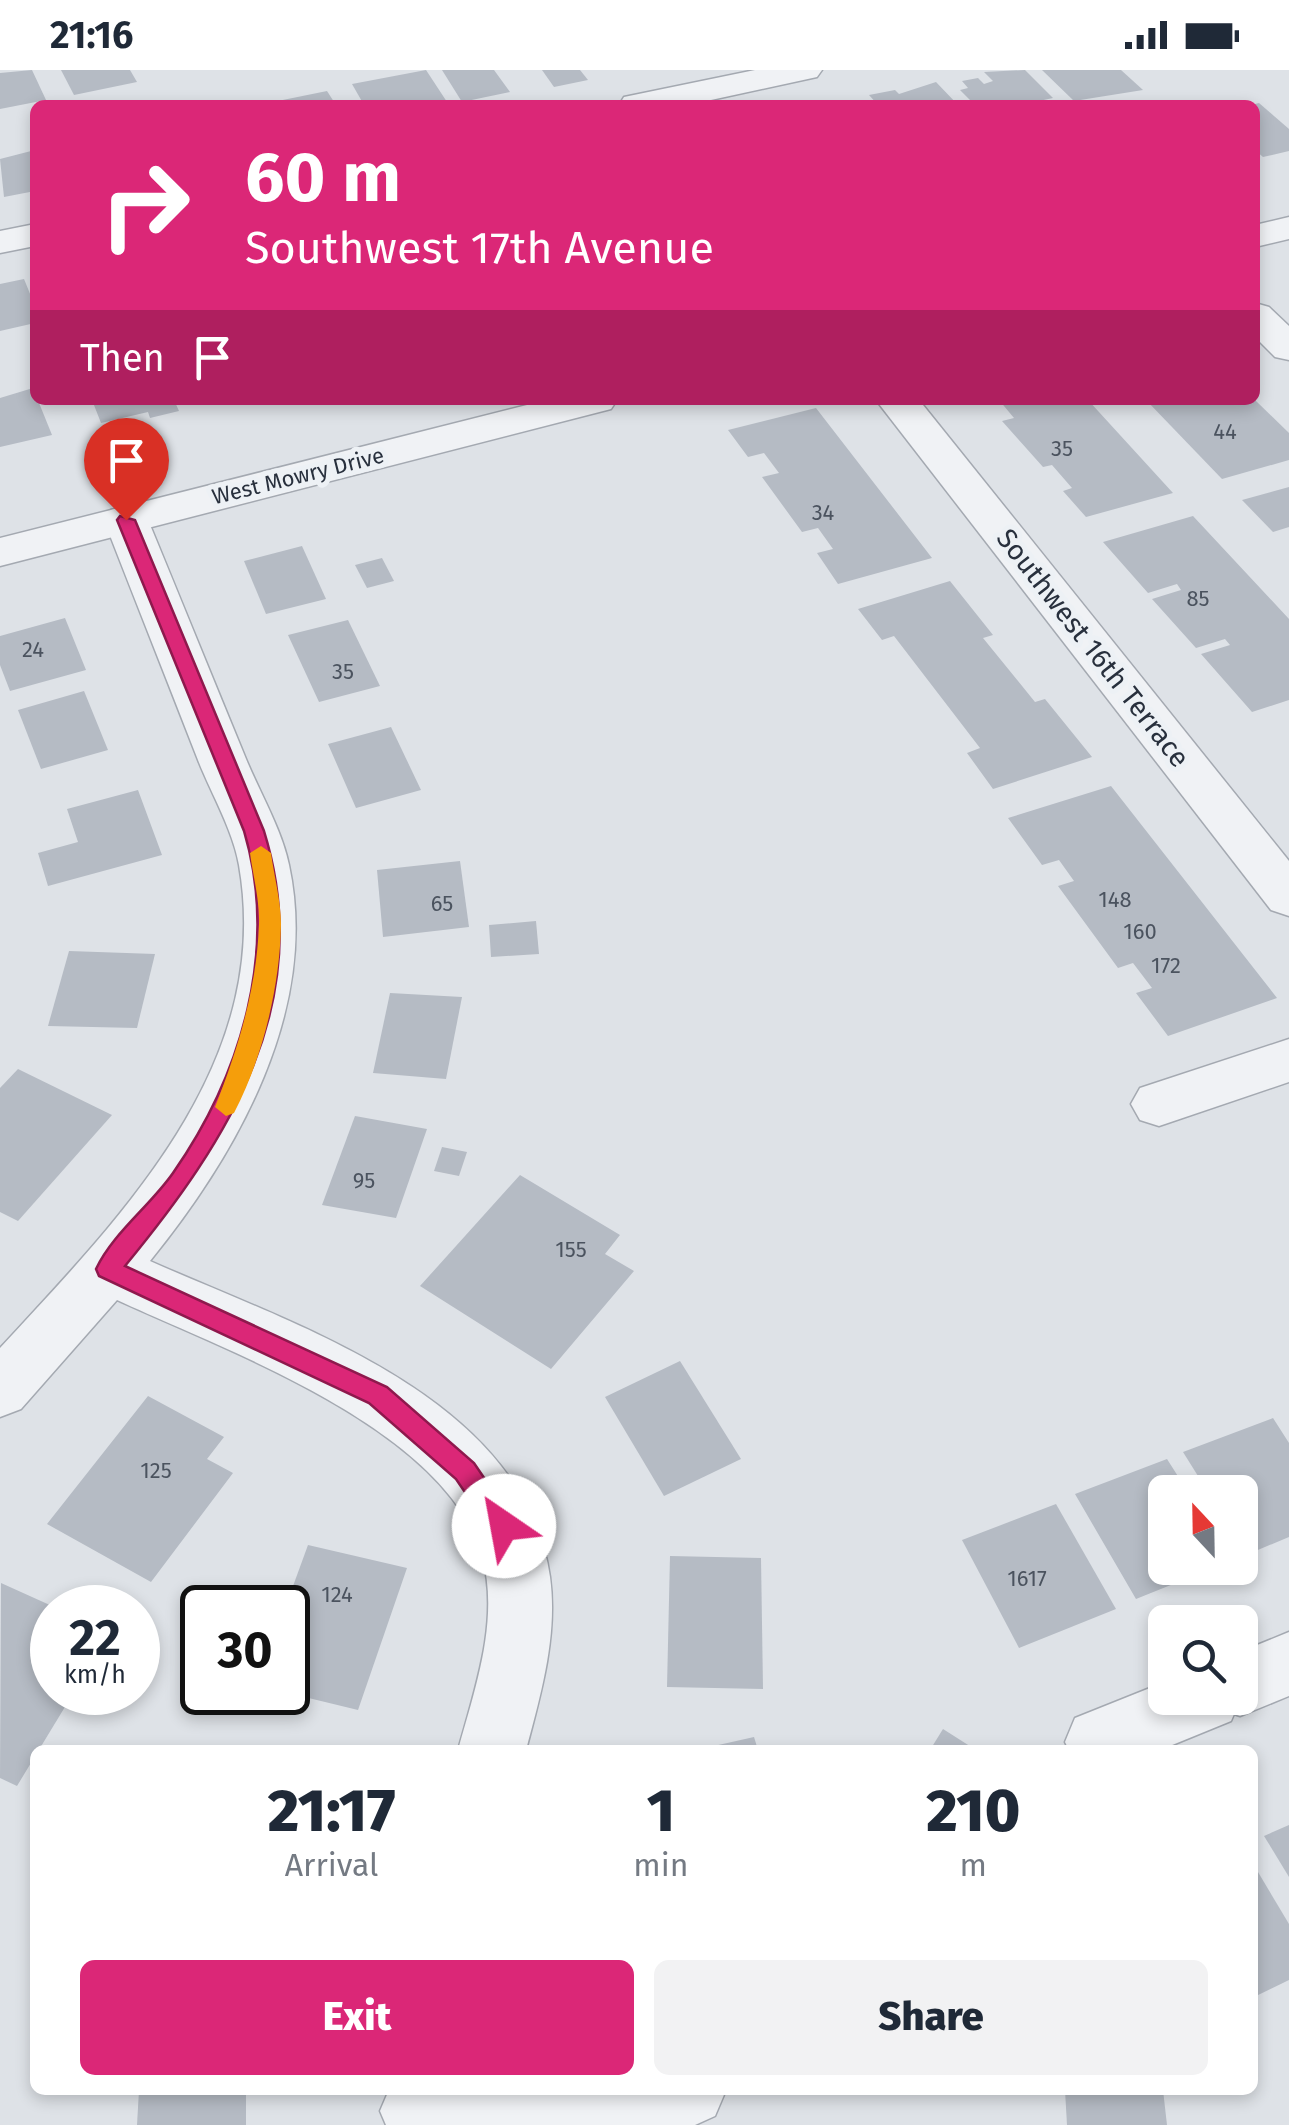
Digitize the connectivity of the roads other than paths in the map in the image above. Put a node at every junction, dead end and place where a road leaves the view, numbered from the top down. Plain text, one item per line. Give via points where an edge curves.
1 (805, 70) edge
2 (697, 89) edge
3 (656, 100) edge
4 (1289, 228) edge
5 (1260, 235) edge
6 (30, 236) edge
7 (0, 242) edge
8 (1260, 320) edge
9 (1289, 348) edge
10 (576, 405) edge
11 (901, 405) edge
12 (126, 520) junction
13 (0, 552) edge
14 (1289, 896) edge
15 (1289, 1060) edge
16 (1159, 1104) dead end
17 (108, 1269) junction
18 (0, 1390) edge
19 (1289, 1664) edge
20 (1258, 1677) edge
21 (1165, 1715) edge
22 (1099, 1742) dead end
23 (493, 1745) edge
24 (618, 2095) edge
25 (418, 2109) edge

1 - 2 street
2 - 3 street
4 - 5 street
6 - 7 street
8 - 9 street
10 - 12 street, West Mowry Drive
11 - 14 street, Southwest 16th Terrace
12 - 13 street, West Mowry Drive
12 - 17 street via 254,831 270,921 264,982 230,1100 180,1182
15 - 16 street
17 - 18 street
17 - 23 street via 378,1395 465,1471 504,1526 518,1582 519,1628
19 - 20 street
21 - 22 street
24 - 25 street

